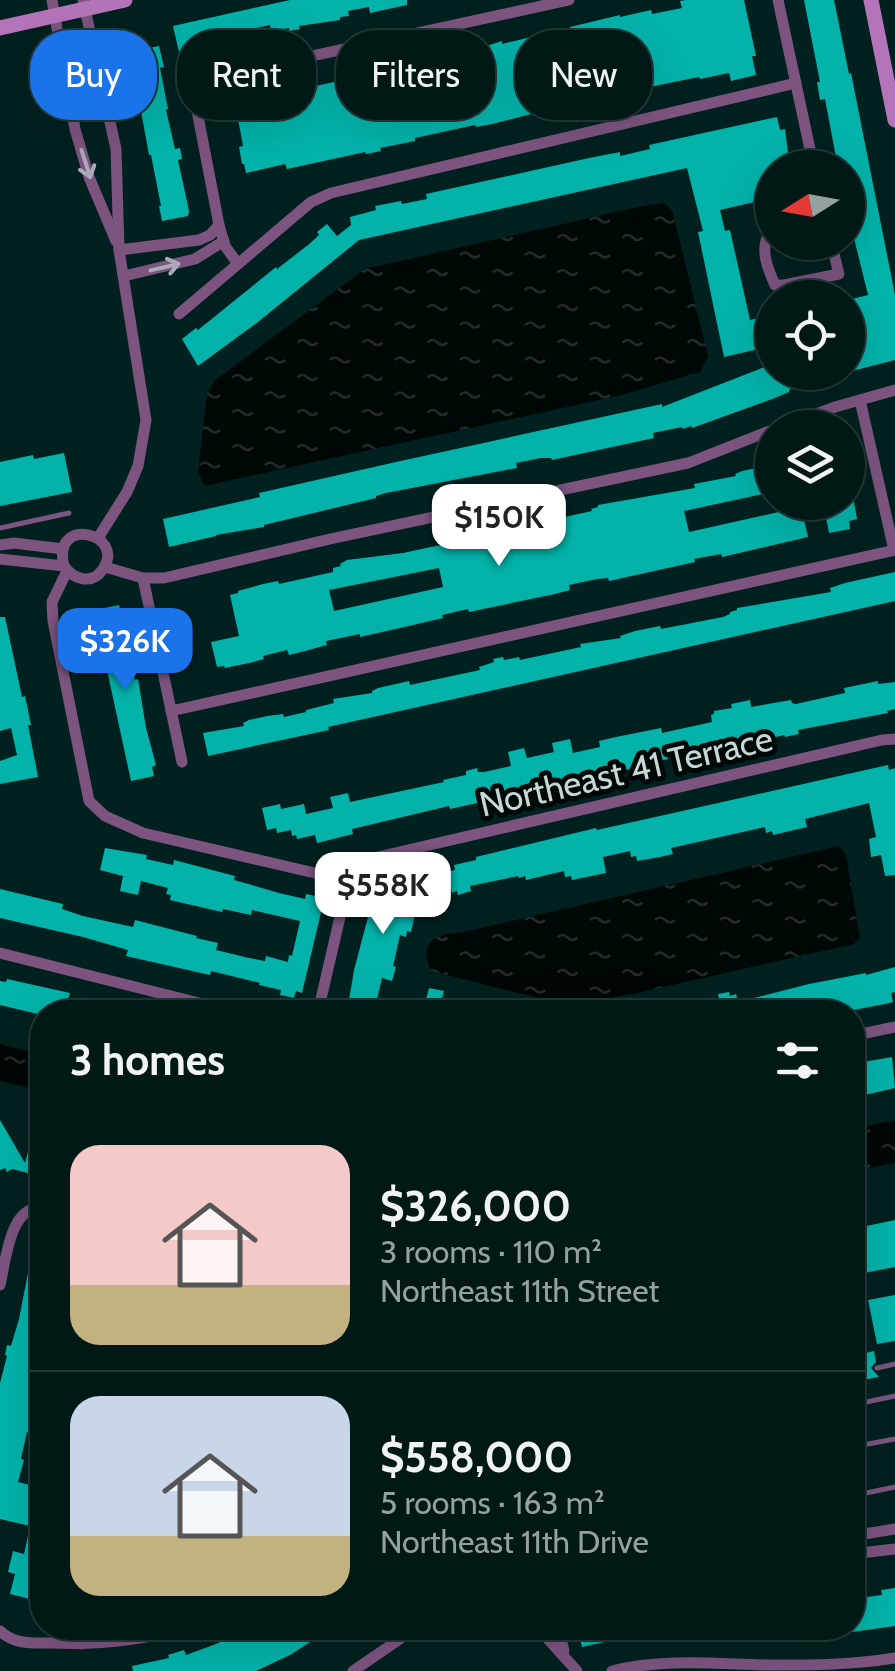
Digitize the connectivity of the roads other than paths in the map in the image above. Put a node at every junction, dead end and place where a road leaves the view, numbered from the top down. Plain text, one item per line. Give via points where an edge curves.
1 (125, 0) edge
2 (569, 0) edge
3 (778, 0) edge
4 (871, 0) edge
5 (84, 4) edge
6 (54, 8) edge
7 (0, 28) edge
8 (796, 83) junction
9 (895, 120) edge
10 (810, 150) edge
11 (220, 225) junction
12 (224, 240) junction
13 (119, 250) junction
14 (766, 260) edge
15 (835, 260) edge
16 (238, 264) junction
17 (124, 276) junction
18 (179, 314) dead end
19 (895, 390) edge
20 (860, 400) junction
21 (831, 410) edge
22 (755, 437) edge
23 (69, 513) dead end
24 (0, 528) edge
25 (98, 538) junction
26 (18, 544) junction
27 (0, 545) edge
28 (62, 549) junction
29 (895, 550) edge
30 (0, 559) edge
31 (16, 562) junction
32 (105, 567) junction
33 (65, 569) junction
34 (143, 578) junction
35 (171, 710) junction
36 (895, 739) edge
37 (182, 762) dead end
38 (349, 878) junction
39 (0, 953) edge
40 (186, 1000) edge
41 (321, 1000) edge
42 (895, 1027) edge
43 (865, 1033) edge
44 (30, 1209) edge
45 (0, 1284) edge
46 (895, 1364) edge
47 (878, 1368) dead end
48 (895, 1396) edge
49 (865, 1402) edge
50 (895, 1439) edge
51 (865, 1445) edge
52 (895, 1487) edge
53 (865, 1493) edge
54 (895, 1529) edge
55 (865, 1534) edge
56 (895, 1549) edge
57 (865, 1552) edge
58 (0, 1632) edge
59 (81, 1640) edge
60 (134, 1640) edge
61 (398, 1640) edge
62 (549, 1640) edge
63 (561, 1640) edge
64 (81, 1644) junction
65 (565, 1655) junction
66 (894, 1658) edge
67 (740, 1667) edge
68 (895, 1668) edge
69 (353, 1671) edge
70 (577, 1671) edge
71 (612, 1671) edge

1 - 5 main road
2 - 11 street via 202,80 193,90
3 - 8 street
4 - 9 main road
5 - 6 main road
5 - 13 street via 116,149
6 - 7 main road
6 -> 13 street via 75,129
8 - 10 street
8 - 16 street via 331,193
11 - 12 street
11 - 13 street via 199,240
12 - 16 street
17 -> 12 street via 195,259
13 - 17 street
14 - 15 street via 775,284 784,285 838,274
16 - 18 street
17 - 25 street via 146,420 138,466
19 - 20 street
20 - 21 street
20 - 29 street
22 - 34 street via 688,463
23 - 24 lane
25 - 28 street via 73,536
25 - 32 street via 108,558
26 - 27 street
26 - 28 street
26 - 31 street
28 - 33 street
29 - 35 street
30 - 31 street
31 - 33 street
32 - 33 street via 90,579
32 - 34 street
33 - 38 street via 52,602 53,621 89,801 144,833
34 - 35 street
35 - 37 street
36 - 38 street, Northeast 41 Terrace via 369,859
38 - 41 street
39 - 40 street
42 - 43 street
44 - 45 street via 15,1226
46 - 47 lane
48 - 49 lane
50 - 51 lane
52 - 53 lane
54 - 55 street
56 - 57 street
58 - 64 street via 22,1643
59 - 64 street
60 - 64 street
61 - 69 street
62 - 65 street
63 - 65 street
65 - 70 street
66 - 67 street
66 - 68 street
67 - 71 street via 636,1665

